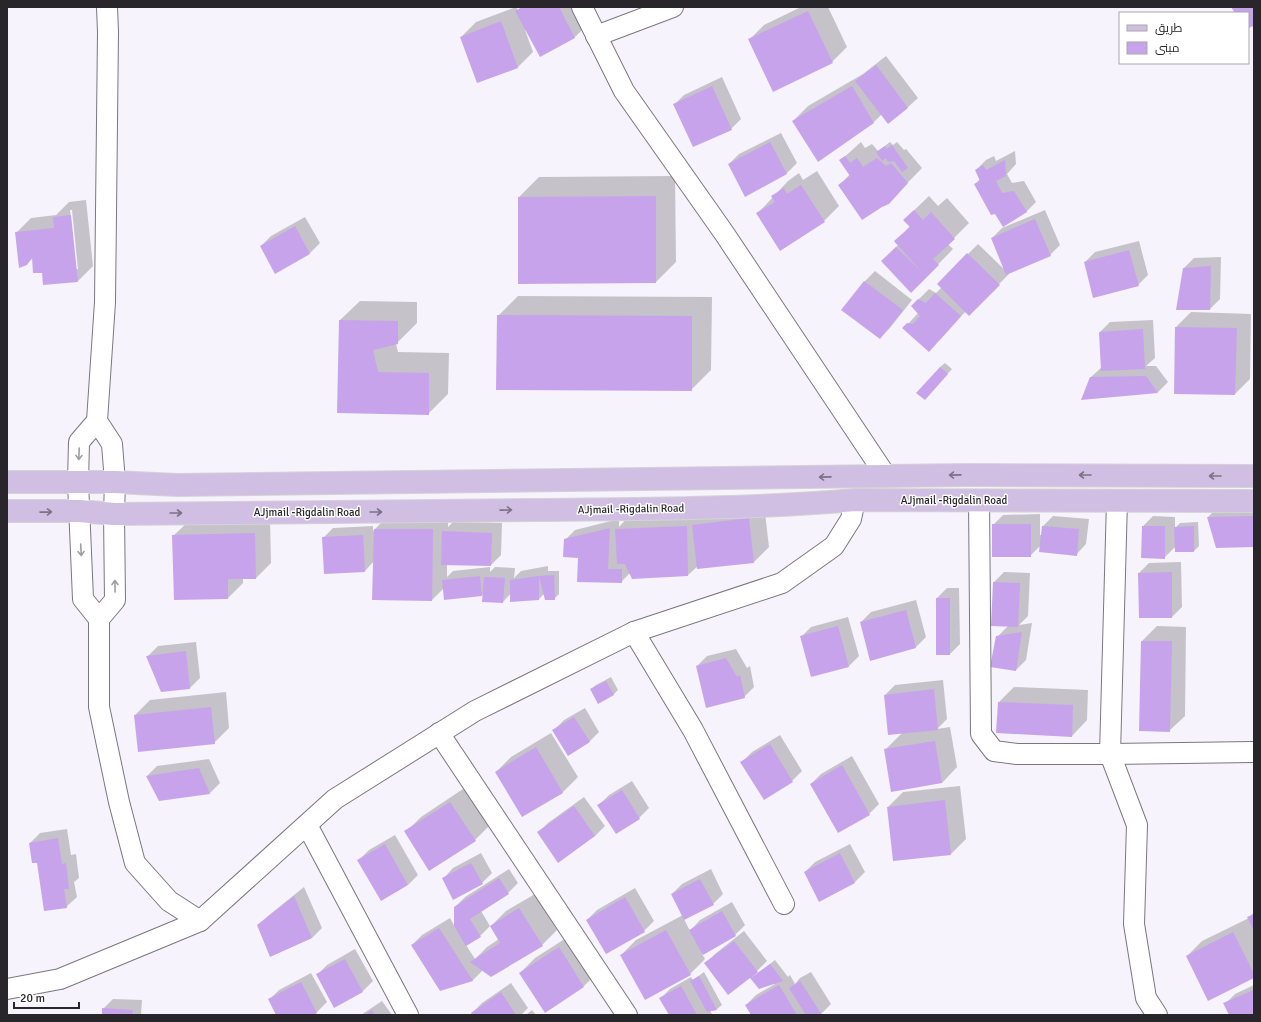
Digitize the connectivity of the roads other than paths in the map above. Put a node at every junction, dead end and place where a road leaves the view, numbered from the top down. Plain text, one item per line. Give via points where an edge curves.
1 (107, 7) edge
2 (582, 7) edge
3 (673, 7) edge
4 (596, 36) junction
5 (97, 421) junction
6 (886, 476) junction
7 (1254, 476) edge
8 (7, 482) edge
9 (78, 482) junction
10 (115, 482) junction
11 (855, 500) junction
12 (979, 500) junction
13 (1117, 501) junction
14 (1254, 501) edge
15 (7, 511) edge
16 (79, 512) junction
17 (114, 514) junction
18 (99, 619) junction
19 (634, 632) junction
20 (439, 733) junction
21 (1254, 752) edge
22 (1110, 754) junction
23 (307, 824) junction
24 (784, 904) dead end
25 (200, 921) junction
26 (7, 989) edge
27 (408, 1015) edge
28 (627, 1015) edge
29 (1157, 1015) edge

1 - 5 street via 105,302
2 - 4 street
3 - 4 street
4 - 6 street via 624,91 724,233
5 -> 9 street via 79,442
5 - 10 street via 112,444
7 -> 6 main road
6 -> 10 main road via 177,485
8 - 9 main road
9 - 10 main road
9 - 16 street
10 - 17 street
11 - 12 main road, AJjmail -Rigdalin Road
17 -> 11 main road, AJjmail -Rigdalin Road via 792,506
11 - 19 street via 851,519 834,546 782,583
12 - 13 main road, AJjmail -Rigdalin Road
12 - 22 street via 981,734 994,751 1017,754
13 - 14 main road, AJjmail -Rigdalin Road
13 - 22 street
15 -> 16 main road, AJjmail -Rigdalin Road
16 - 17 main road, AJjmail -Rigdalin Road
16 -> 18 street via 83,599
18 -> 17 street via 115,600
18 - 25 street via 99,707 119,802 135,862 169,901
19 - 20 street via 475,711
19 - 24 street via 693,730
20 - 23 street via 335,799
20 - 28 street
21 - 22 street
22 - 29 street via 1137,825 1134,924 1146,998
23 - 25 street
23 - 27 street
25 - 26 street via 60,979

